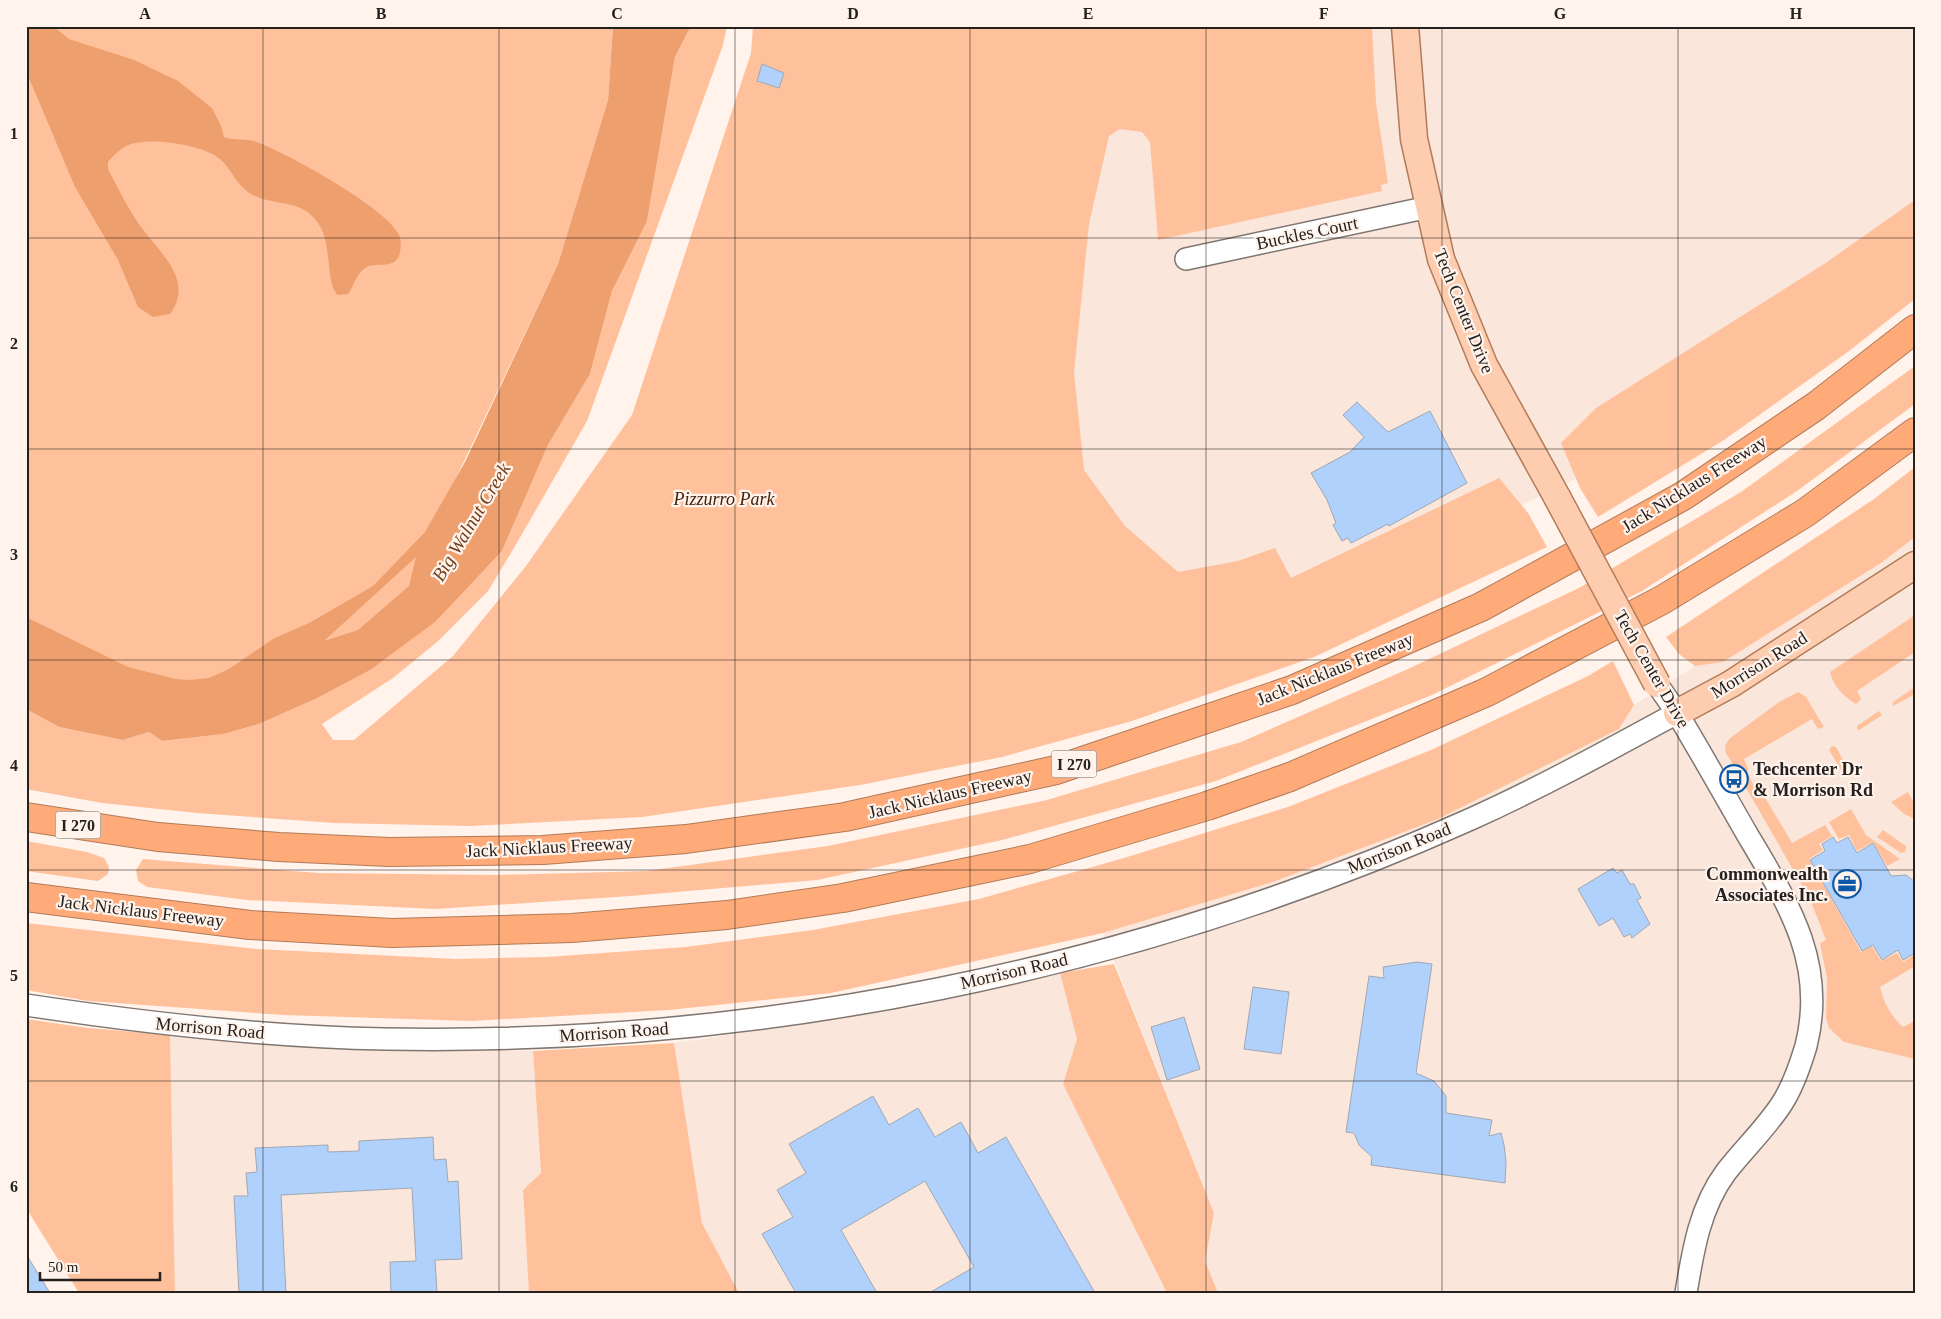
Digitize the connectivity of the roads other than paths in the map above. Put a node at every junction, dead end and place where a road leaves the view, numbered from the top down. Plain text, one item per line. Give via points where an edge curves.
1 (1405, 26) edge
2 (1429, 207) junction
3 (1186, 259) dead end
4 (1915, 329) edge
5 (1915, 432) edge
6 (1915, 565) edge
7 (1657, 684) joint
8 (1677, 713) junction
9 (26, 817) edge
10 (26, 897) edge
11 (26, 1005) edge
12 (1686, 1293) edge

1 - 2 main road, Tech Center Drive via 1414,139
2 - 3 street, Buckles Court
2 - 7 main road, Tech Center Drive, bridge via 1441,259 1484,365
4 - 9 highway, Jack Nicklaus Freeway / I 270 via 1816,406 1683,496 1481,607 1292,690 1056,770 845,818 686,839 543,850 389,852 279,847 158,837
5 - 10 highway, Jack Nicklaus Freeway via 1805,513 1671,595 1487,692 1290,777 1207,806 1030,859 843,898 737,914 563,928 392,933 250,925
6 - 8 main road, Morrison Road via 1731,684
7 - 8 street, Tech Center Drive
8 - 11 street, Morrison Road via 1544,785 1468,820 1351,868 1214,917 1095,952 958,985 839,1007 657,1030 511,1038 386,1039 261,1034 125,1020
8 - 12 street, Tech Center Drive via 1799,929 1809,961 1813,997 1810,1030 1800,1068 1782,1104 1710,1198 1696,1235

